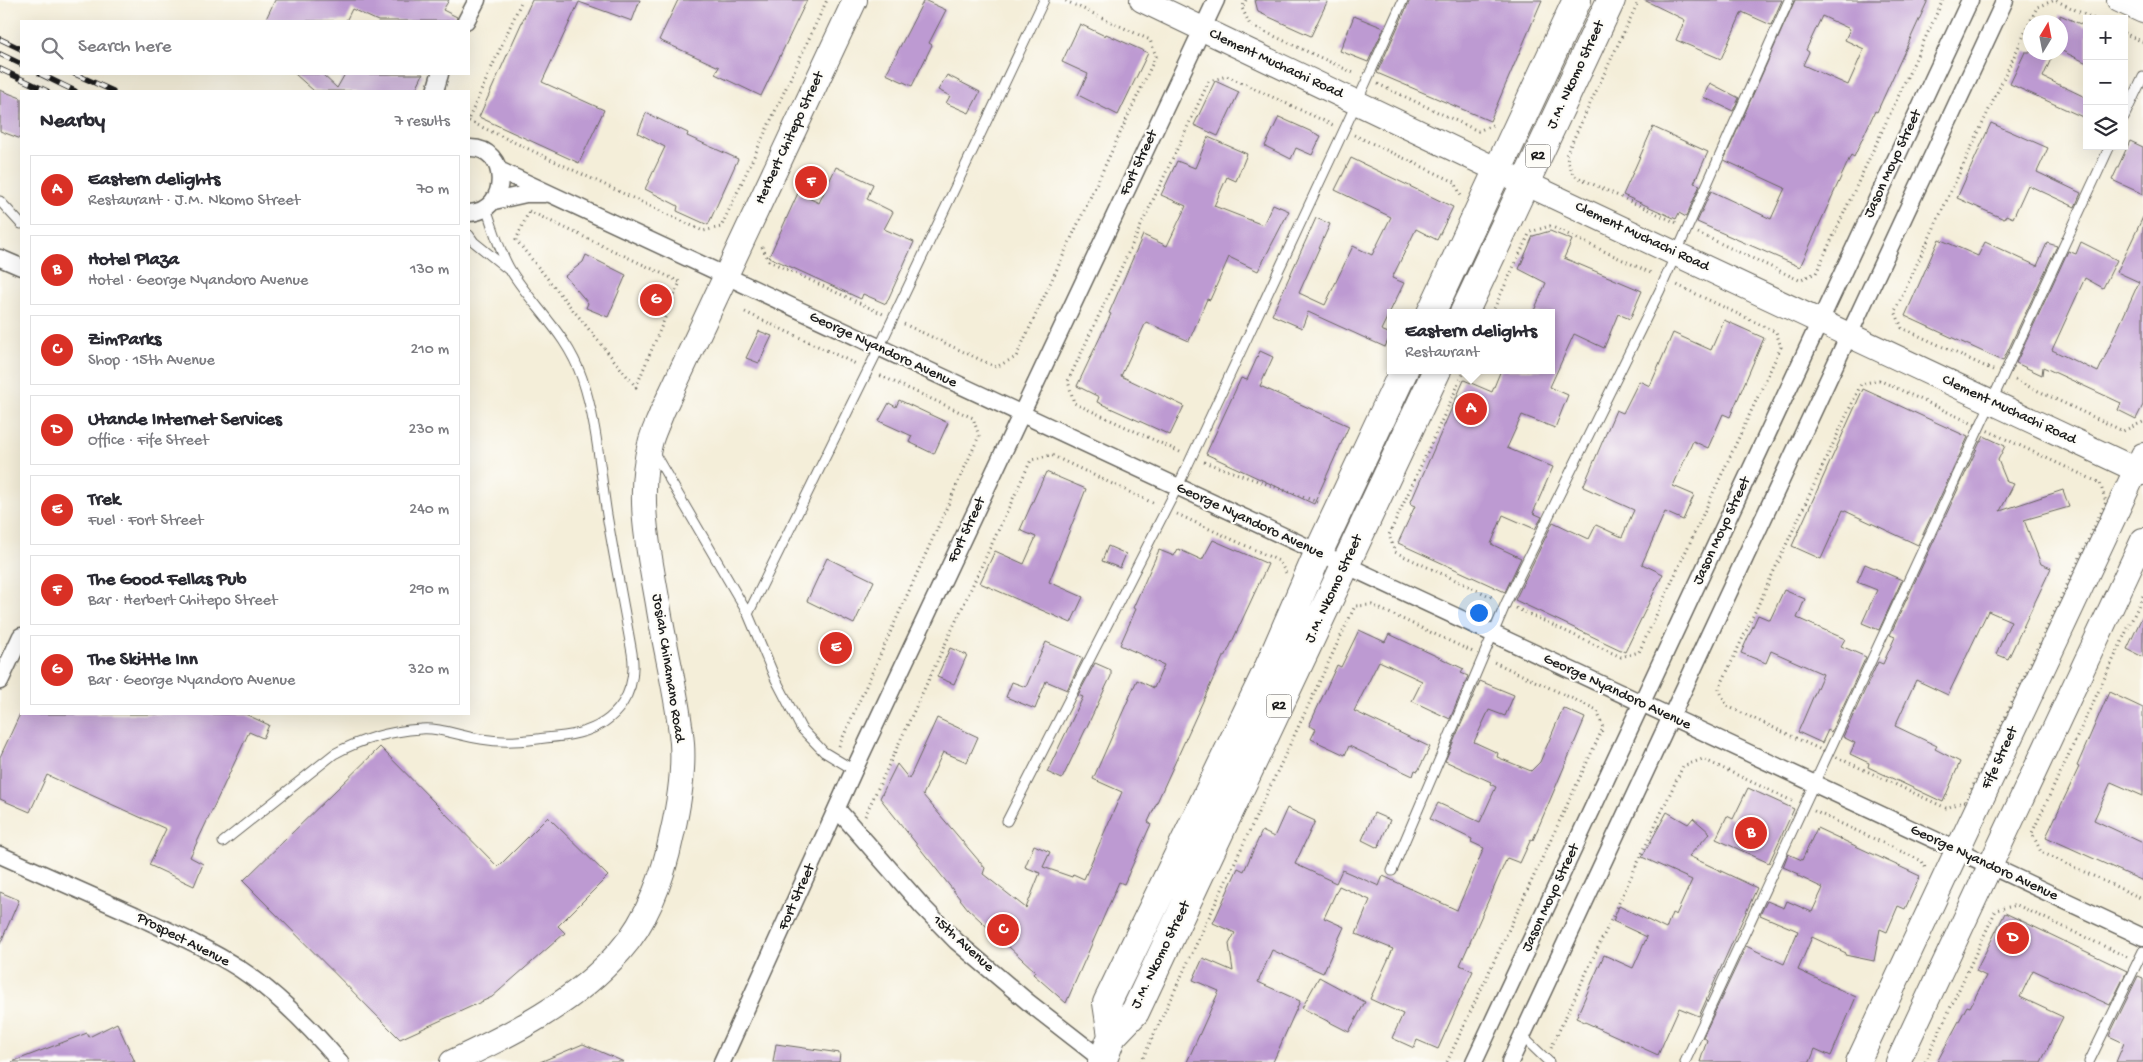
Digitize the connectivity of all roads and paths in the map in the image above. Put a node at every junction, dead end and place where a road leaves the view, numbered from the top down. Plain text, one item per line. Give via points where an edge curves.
1 (477, 0) edge
2 (522, 0) edge
3 (827, 0) edge
4 (854, 0) edge
5 (1044, 0) edge
6 (1142, 0) edge
7 (1216, 0) edge
8 (1246, 0) edge
9 (1403, 0) edge
10 (1577, 0) edge
11 (1611, 0) edge
12 (1639, 0) edge
13 (1788, 0) edge
14 (1943, 0) edge
15 (1970, 0) edge
16 (2005, 0) edge
17 (2119, 0) edge
18 (2143, 11) edge
19 (2086, 15) edge
20 (467, 20) edge
21 (1202, 29) junction
22 (2128, 35) edge
23 (2143, 42) edge
24 (441, 75) edge
25 (441, 75) edge
26 (2143, 77) edge
27 (1367, 79) junction
28 (435, 90) edge
29 (445, 90) edge
30 (1357, 102) junction
31 (2128, 109) edge
32 (470, 118) edge
33 (470, 120) edge
34 (1498, 123) dead end
35 (1344, 130) junction
36 (470, 147) edge
37 (2108, 150) edge
38 (499, 170) junction
39 (1498, 170) junction
40 (1525, 183) junction
41 (547, 194) junction
42 (1463, 199) dead end
43 (0, 201) edge
44 (490, 204) junction
45 (470, 213) edge
46 (20, 223) edge
47 (1687, 228) junction
48 (470, 236) edge
49 (1676, 254) junction
50 (0, 258) edge
51 (20, 267) edge
52 (512, 272) junction
53 (725, 276) junction
54 (1664, 280) junction
55 (680, 282) joint
56 (1433, 309) edge
57 (1466, 309) edge
58 (1494, 309) edge
59 (745, 312) dead end
60 (1820, 321) junction
61 (1849, 334) junction
62 (879, 348) junction
63 (868, 370) junction
64 (1402, 374) edge
65 (1435, 374) edge
66 (1464, 374) edge
67 (2003, 375) junction
68 (1991, 401) junction
69 (1021, 414) junction
70 (2143, 422) edge
71 (650, 445) junction
72 (1191, 457) junction
73 (2141, 466) edge
74 (1177, 487) junction
75 (1321, 503) dead end
76 (1166, 508) junction
77 (2143, 540) edge
78 (1318, 553) junction
79 (1345, 565) junction
80 (1287, 576) dead end
81 (2143, 596) edge
82 (1506, 603) junction
83 (748, 614) junction
84 (1492, 634) junction
85 (20, 638) edge
86 (1483, 656) junction
87 (0, 681) edge
88 (1641, 703) junction
89 (1671, 717) junction
90 (834, 757) junction
91 (854, 770) junction
92 (1814, 784) junction
93 (836, 809) junction
94 (1007, 821) dead end
95 (857, 833) junction
96 (224, 842) dead end
97 (1957, 850) junction
98 (0, 855) edge
99 (1991, 866) junction
100 (1392, 871) dead end
101 (2143, 899) edge
102 (2143, 937) edge
103 (2143, 951) edge
104 (2138, 962) junction
105 (1112, 1036) junction
106 (1522, 1036) junction
107 (340, 1062) edge
108 (452, 1062) edge
109 (722, 1062) edge
110 (1103, 1062) edge
111 (1142, 1062) edge
112 (1447, 1062) edge
113 (1474, 1062) edge
114 (1510, 1062) edge
115 (1549, 1062) edge
116 (1685, 1062) edge
117 (1858, 1062) edge
118 (1898, 1062) edge
119 (1925, 1062) edge
120 (2089, 1062) edge

1 - 20 street
2 - 32 path
3 - 33 path via 721,227 703,231
4 - 53 street, Herbert Chitepo Street
5 - 62 lane
6 - 21 street, Clement Muchachi Road
7 - 21 street, Fort Street
8 - 27 path via 1242,8 1250,25
9 - 27 lane
10 - 39 highway, J.M. Nkomo Street / R2
11 - 40 highway, J.M. Nkomo Street / R2
12 - 47 path via 1566,155 1573,175
13 - 47 lane
14 - 47 path via 1816,274 1799,280
15 - 60 street, Jason Moyo Street
16 - 61 street
17 - 18 street
19 - 67 path via 2055,0 2037,7 1895,310 1902,328
21 - 30 street, Clement Muchachi Road
21 - 69 street, Fort Street
22 - 23 path
24 - 28 street
25 - 29 street
26 - 31 lane
27 - 30 lane
27 - 34 path via 1478,131
30 - 35 lane
30 - 39 street, Clement Muchachi Road
35 - 42 path via 1455,182
35 - 72 lane
35 - 72 path via 1227,76 1208,81 1109,292 1068,381 1074,403
36 - 38 street via 489,155
37 - 67 lane
38 - 41 street, George Nyandoro Avenue
38 - 44 street via 499,191
39 - 40 street, Clement Muchachi Road
39 - 56 highway, J.M. Nkomo Street / R2
40 - 49 street, Clement Muchachi Road
40 - 57 highway, J.M. Nkomo Street / R2
41 - 44 street, George Nyandoro Avenue via 526,194
41 - 53 street, George Nyandoro Avenue
43 - 46 lane
44 - 45 street, George Nyandoro Avenue
44 - 52 lane via 501,253
47 - 49 lane
48 - 52 lane
49 - 54 lane
49 - 60 street, Clement Muchachi Road
50 - 51 street
52 - 96 lane via 556,328 582,377 635,670 628,696 604,723 579,734 505,742 423,728 394,732 350,745 334,754
53 - 62 street, George Nyandoro Avenue
53 - 71 street, Josiah Chinamano Road
54 - 58 path via 1550,226 1530,232
54 - 82 lane
54 - 82 path via 1776,332 1781,347 1639,652 1621,657
55 - 55 path via 529,211 516,240 636,387
59 - 63 path
60 - 61 street, Clement Muchachi Road
60 - 88 street, Jason Moyo Street
61 - 68 street, Clement Muchachi Road
61 - 89 street
62 - 63 lane
62 - 69 street, George Nyandoro Avenue
63 - 83 lane
63 - 90 path via 973,418 979,436
64 - 78 highway, J.M. Nkomo Street / R2
65 - 79 highway, J.M. Nkomo Street / R2
66 - 82 path via 1388,535 1395,552
67 - 68 lane
67 - 70 path via 2124,431
68 - 73 street, Clement Muchachi Road
68 - 92 lane
69 - 74 street, George Nyandoro Avenue
69 - 91 street, Fort Street
71 - 83 lane
71 - 108 street, Josiah Chinamano Road via 644,482 644,520 682,744 681,784 666,862 634,932 599,973 530,1022
72 - 74 lane
72 - 75 path
73 - 97 street, Fife Street
74 - 76 lane
74 - 78 street, George Nyandoro Avenue
76 - 80 path via 1279,561
76 - 94 lane
76 - 95 path via 1051,455 1031,460
77 - 99 street
78 - 79 street, George Nyandoro Avenue
78 - 105 highway, J.M. Nkomo Street / R2 via 1228,753 1107,1003
79 - 84 street, George Nyandoro Avenue
79 - 105 highway, J.M. Nkomo Street / R2 via 1135,1012
81 - 101 path via 2032,833 2041,852
82 - 84 lane
83 - 90 lane via 801,728 824,752
84 - 86 lane
84 - 88 street, George Nyandoro Avenue
85 - 87 street
86 - 100 lane
86 - 111 path via 1372,604 1355,606
86 - 112 path via 1597,710 1604,728
88 - 89 street, George Nyandoro Avenue
88 - 113 street, Jason Moyo Street
89 - 92 street, George Nyandoro Avenue
89 - 106 street
90 - 91 lane
91 - 93 street, Fort Street
92 - 97 street, George Nyandoro Avenue
92 - 116 lane
93 - 95 street, 15th Avenue
93 - 109 street, Fort Street
95 - 110 street, 15th Avenue via 956,941
97 - 99 street, George Nyandoro Avenue
97 - 117 street, Fife Street
98 - 107 street, Prospect Avenue via 116,906 242,970 280,1000
99 - 102 street, George Nyandoro Avenue
99 - 118 street
103 - 104 lane
104 - 119 path via 2017,905 1996,910
104 - 120 lane
105 - 110 highway, R2
106 - 114 street
106 - 115 lane

